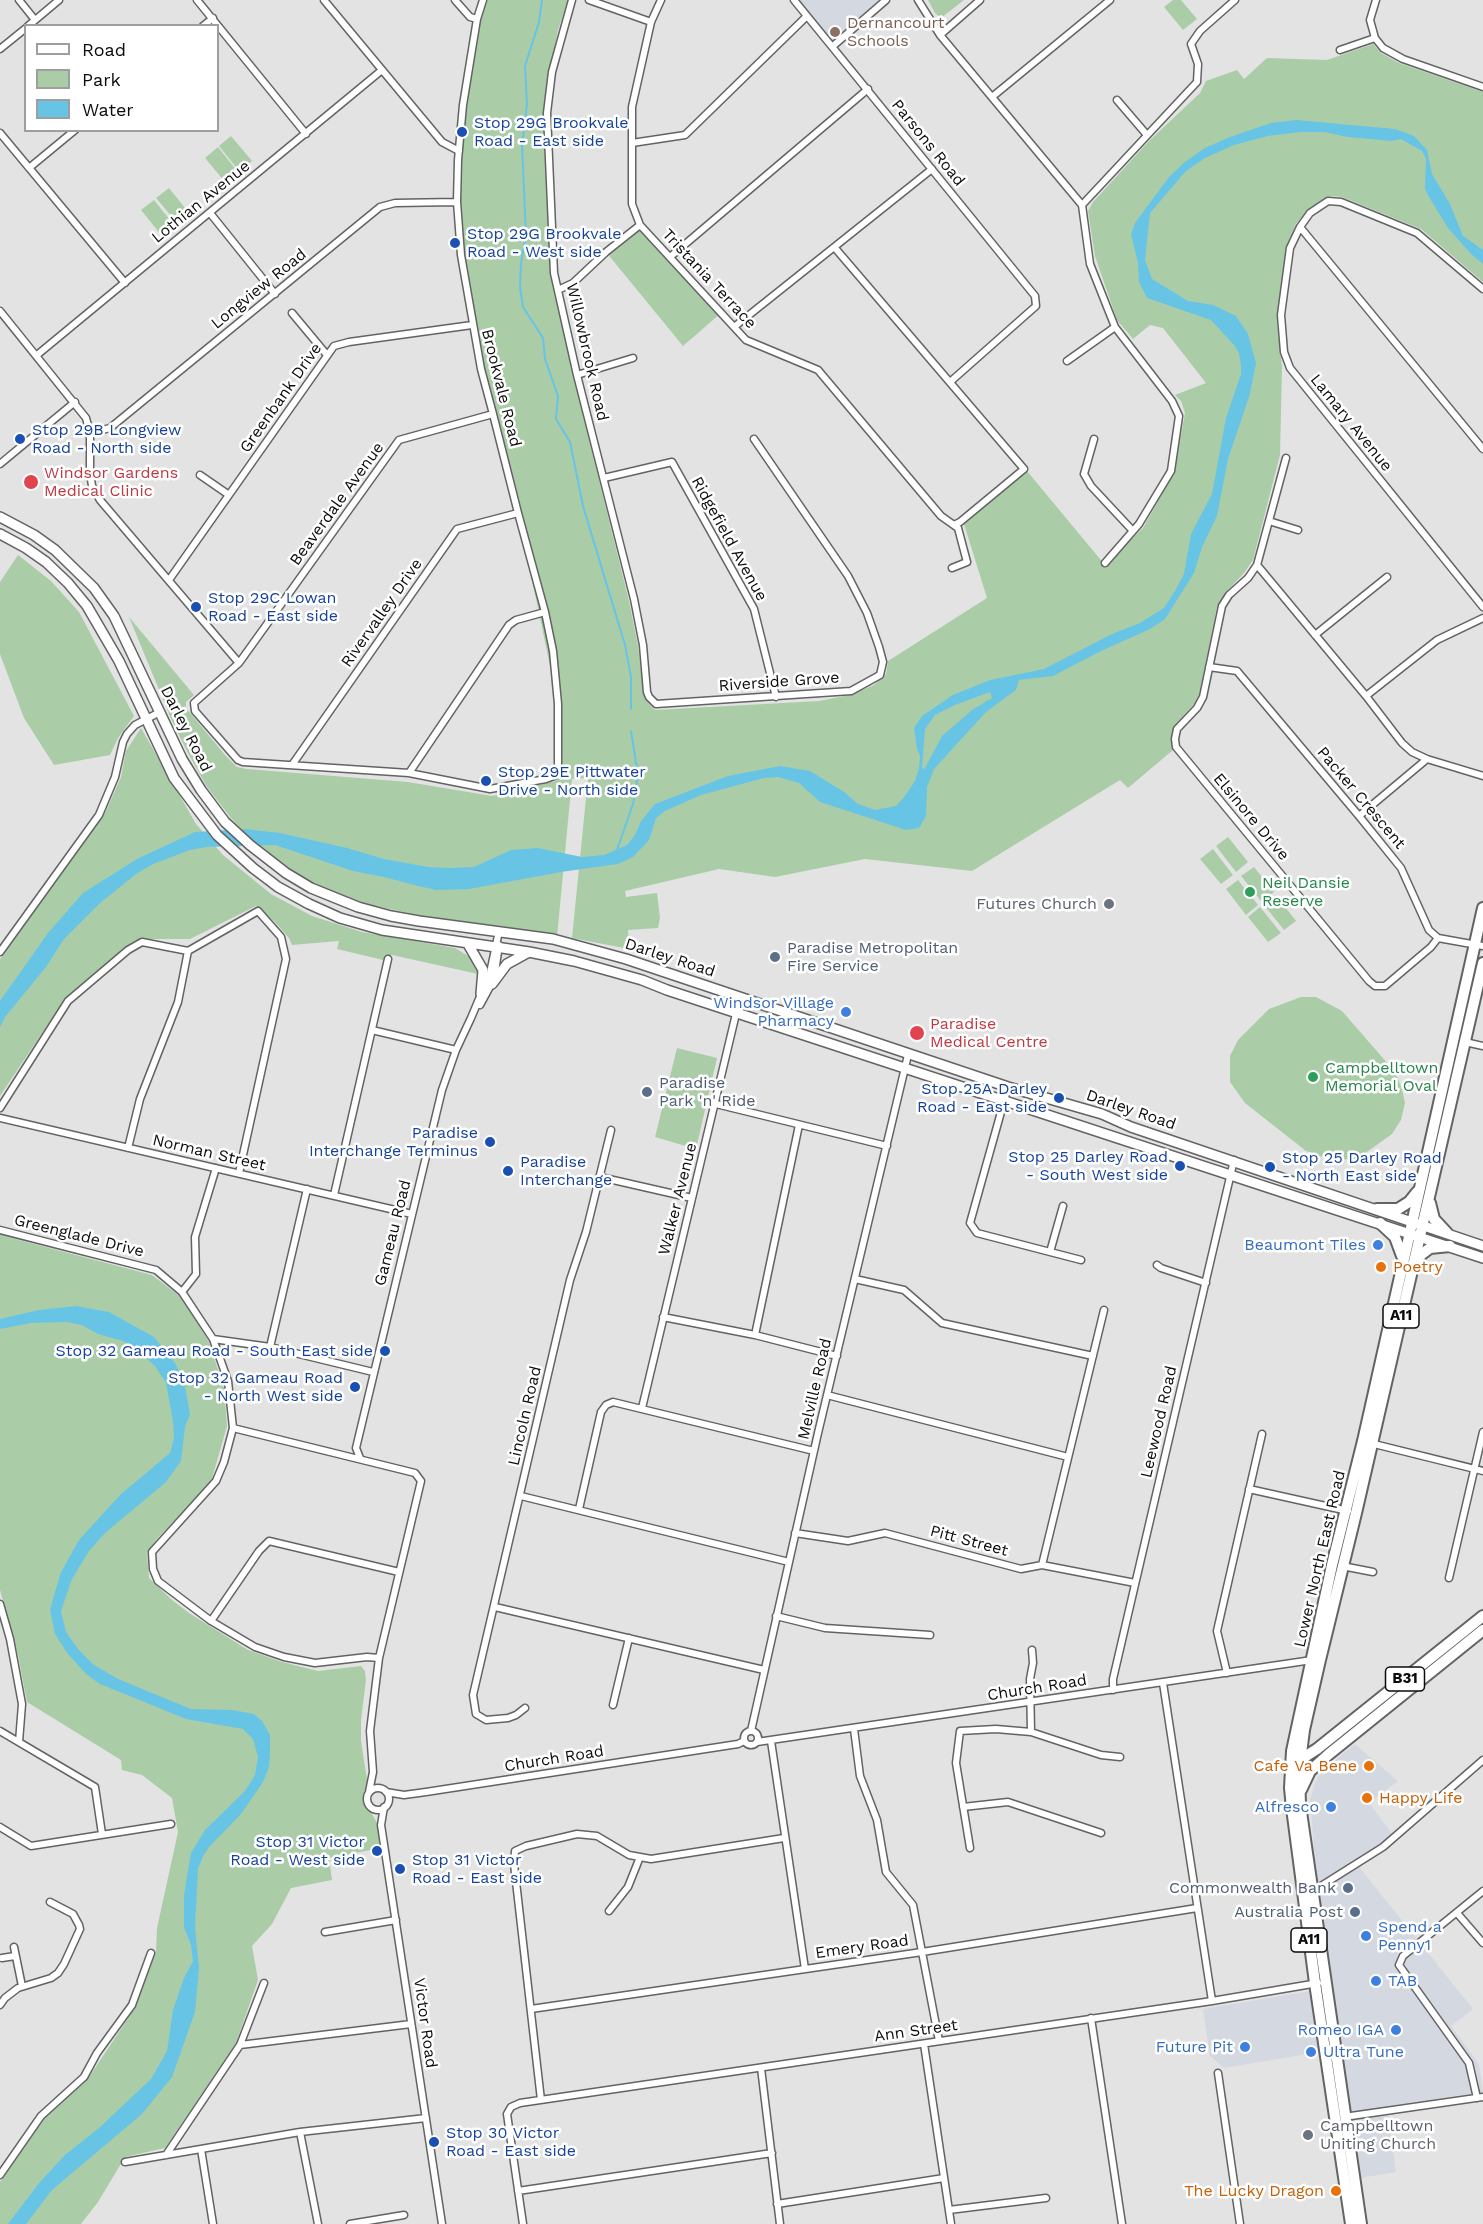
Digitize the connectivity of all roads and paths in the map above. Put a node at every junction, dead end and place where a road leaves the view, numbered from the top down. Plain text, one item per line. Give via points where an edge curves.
1 (19, 0) edge
2 (58, 0) edge
3 (197, 0) edge
4 (324, 0) edge
5 (455, 0) edge
6 (483, 0) edge
7 (572, 0) edge
8 (589, 0) edge
9 (661, 0) edge
10 (794, 0) edge
11 (886, 0) edge
12 (918, 0) edge
13 (980, 0) edge
14 (1110, 0) edge
15 (1235, 0) edge
16 (1376, 0) edge
17 (807, 16) junction
18 (213, 18) junction
19 (35, 20) junction
20 (477, 20) junction
21 (651, 22) junction
22 (30, 24) edge
23 (206, 24) edge
24 (218, 24) edge
25 (219, 25) edge
26 (24, 30) edge
27 (940, 35) junction
28 (1375, 38) junction
29 (832, 46) junction
30 (0, 50) edge
31 (1340, 50) dead end
32 (382, 70) junction
33 (1483, 87) edge
34 (868, 89) junction
35 (992, 97) junction
36 (1117, 100) dead end
37 (73, 132) edge
38 (0, 133) edge
39 (306, 134) junction
40 (1147, 135) junction
41 (632, 143) junction
42 (459, 151) junction
43 (29, 168) junction
44 (932, 168) junction
45 (457, 202) junction
46 (1082, 205) junction
47 (210, 213) junction
48 (640, 225) junction
49 (1300, 227) junction
50 (835, 248) junction
51 (670, 257) junction
52 (124, 283) junction
53 (1483, 289) edge
54 (558, 290) junction
55 (275, 294) junction
56 (0, 311) edge
57 (292, 313) dead end
58 (472, 325) junction
59 (734, 327) junction
60 (1115, 327) junction
61 (37, 355) junction
62 (327, 355) junction
63 (633, 358) dead end
64 (1066, 361) dead end
65 (577, 375) junction
66 (950, 382) junction
67 (75, 402) junction
68 (493, 414) junction
69 (90, 433) junction
70 (754, 439) dead end
71 (1094, 439) dead end
72 (1483, 449) edge
73 (1286, 458) dead end
74 (0, 464) edge
75 (200, 475) dead end
76 (604, 478) junction
77 (229, 495) junction
78 (518, 513) junction
79 (0, 517) edge
80 (1269, 521) junction
81 (954, 525) junction
82 (1298, 530) dead end
83 (1133, 531) junction
84 (0, 534) edge
85 (1105, 562) dead end
86 (1257, 565) junction
87 (952, 568) dead end
88 (1387, 577) dead end
89 (170, 580) junction
90 (1483, 607) edge
91 (546, 612) junction
92 (1483, 618) edge
93 (1315, 635) junction
94 (239, 663) junction
95 (1209, 667) junction
96 (1366, 696) junction
97 (776, 697) junction
98 (656, 704) joint
99 (160, 712) junction
100 (145, 720) junction
101 (1427, 759) junction
102 (292, 765) junction
103 (409, 772) junction
104 (1481, 774) edge
105 (1359, 816) junction
106 (1483, 908) edge
107 (499, 931) junction
108 (1438, 938) junction
109 (468, 944) junction
110 (1479, 945) edge
111 (497, 948) junction
112 (188, 951) junction
113 (0, 952) edge
114 (529, 952) junction
115 (388, 959) dead end
116 (1483, 963) edge
117 (492, 984) junction
118 (481, 994) junction
119 (740, 997) junction
120 (736, 1011) junction
121 (471, 1018) junction
122 (372, 1030) junction
123 (1465, 1042) junction
124 (1483, 1046) edge
125 (456, 1050) junction
126 (908, 1055) junction
127 (906, 1068) junction
128 (1008, 1087) junction
129 (1004, 1100) junction
130 (716, 1104) junction
131 (0, 1108) edge
132 (0, 1118) edge
133 (800, 1125) junction
134 (611, 1130) dead end
135 (887, 1146) junction
136 (128, 1148) junction
137 (1234, 1160) junction
138 (216, 1168) junction
139 (239, 1173) junction
140 (1231, 1174) junction
141 (600, 1177) junction
142 (1419, 1186) junction
143 (307, 1189) junction
144 (333, 1196) junction
145 (1430, 1197) junction
146 (692, 1198) junction
147 (1063, 1206) dead end
148 (1377, 1209) junction
149 (412, 1214) junction
150 (1412, 1221) junction
151 (1380, 1223) junction
152 (1423, 1225) junction
153 (0, 1230) edge
154 (1409, 1232) junction
155 (1447, 1233) junction
156 (1420, 1236) junction
157 (1450, 1246) junction
158 (1483, 1246) edge
159 (1050, 1252) junction
160 (1483, 1258) edge
161 (1082, 1260) dead end
162 (1408, 1263) junction
163 (1157, 1265) dead end
164 (855, 1279) junction
165 (1206, 1283) junction
166 (182, 1292) junction
167 (1104, 1310) dead end
168 (663, 1317) junction
169 (755, 1335) junction
170 (213, 1339) junction
171 (270, 1347) junction
172 (837, 1356) junction
173 (1093, 1356) junction
174 (373, 1372) junction
175 (827, 1395) junction
176 (642, 1408) junction
177 (233, 1428) junction
178 (1483, 1432) edge
179 (1262, 1434) dead end
180 (1368, 1442) junction
181 (814, 1451) junction
182 (1068, 1457) junction
183 (360, 1458) junction
184 (1475, 1469) junction
185 (1483, 1471) edge
186 (1249, 1489) junction
187 (521, 1496) junction
188 (579, 1509) junction
189 (1351, 1512) junction
190 (795, 1533) junction
191 (789, 1562) junction
192 (1042, 1565) junction
193 (1338, 1566) junction
194 (399, 1572) junction
195 (1373, 1572) dead end
196 (1449, 1578) dead end
197 (1136, 1583) junction
198 (0, 1604) edge
199 (495, 1607) junction
200 (776, 1616) junction
201 (1483, 1616) edge
202 (211, 1621) junction
203 (1480, 1630) edge
204 (930, 1635) dead end
205 (629, 1638) junction
206 (1032, 1650) dead end
207 (379, 1658) junction
208 (1316, 1660) junction
209 (764, 1670) junction
210 (1227, 1673) junction
211 (1162, 1683) junction
212 (1113, 1690) junction
213 (1031, 1702) junction
214 (613, 1705) dead end
215 (525, 1708) dead end
216 (854, 1729) junction
217 (0, 1731) edge
218 (751, 1731) junction
219 (1031, 1732) junction
220 (771, 1741) junction
221 (20, 1742) junction
222 (744, 1742) junction
223 (757, 1742) junction
224 (1329, 1754) junction
225 (1120, 1757) dead end
226 (1296, 1760) junction
227 (1483, 1760) edge
228 (373, 1772) junction
229 (384, 1790) junction
230 (369, 1792) junction
231 (1300, 1792) junction
232 (404, 1795) junction
233 (386, 1805) junction
234 (963, 1807) junction
235 (373, 1808) junction
236 (171, 1824) dead end
237 (381, 1825) junction
238 (0, 1827) edge
239 (1101, 1833) dead end
240 (102, 1834) junction
241 (784, 1838) junction
242 (970, 1848) dead end
243 (640, 1857) junction
244 (1313, 1892) junction
245 (1483, 1892) edge
246 (50, 1902) dead end
247 (1197, 1908) junction
248 (609, 1911) dead end
249 (1457, 1913) junction
250 (396, 1920) junction
251 (325, 1932) dead end
252 (1483, 1944) edge
253 (14, 1947) dead end
254 (922, 1952) junction
255 (150, 1953) dead end
256 (15, 1956) junction
257 (2, 1958) dead end
258 (805, 1969) junction
259 (264, 1983) dead end
260 (1320, 1983) junction
261 (22, 1986) junction
262 (1212, 2001) junction
263 (0, 2005) edge
264 (531, 2009) junction
265 (1091, 2018) junction
266 (411, 2024) junction
267 (939, 2041) junction
268 (924, 2043) junction
269 (240, 2045) junction
270 (761, 2068) junction
271 (1218, 2073) dead end
272 (1480, 2097) edge
273 (541, 2100) junction
274 (426, 2118) junction
275 (1340, 2118) junction
276 (300, 2132) junction
277 (201, 2149) junction
278 (772, 2153) junction
279 (166, 2155) junction
280 (125, 2162) dead end
281 (3, 2166) edge
282 (0, 2175) edge
283 (944, 2178) junction
284 (518, 2191) junction
285 (1046, 2198) dead end
286 (777, 2204) junction
287 (949, 2210) junction
288 (404, 2215) dead end
289 (213, 2224) edge
290 (318, 2224) edge
291 (350, 2224) edge
292 (442, 2224) edge
293 (523, 2224) edge
294 (780, 2224) edge
295 (951, 2224) edge
296 (1122, 2224) edge
297 (1240, 2224) edge
298 (1351, 2224) edge
299 (1361, 2224) edge

1 - 19 street
2 - 19 street
3 - 18 street
4 - 32 street
5 - 20 street
6 - 20 street, Brookvale Road
7 - 54 street, Willowbrook Road via 552,72 547,113 552,255
8 - 21 street
9 - 21 street, Tristania Terrace
10 - 17 street, Parsons Road
11 - 29 street
12 - 27 street
13 - 27 street
14 - 35 street
15 - 40 street via 1191,44 1198,64 1197,82
16 - 28 street via 1370,20
17 - 29 street, Parsons Road
17 - 41 street via 685,135
18 - 23 street
18 - 24 street
19 - 22 street
20 - 42 street, Brookvale Road
21 - 41 street, Tristania Terrace via 632,107
25 - 39 street
26 - 30 street
27 - 35 street
28 - 31 street
28 - 33 street via 1383,48 1403,59
29 - 34 street, Parsons Road
32 - 39 street, Lothian Avenue
32 - 42 street via 442,142
34 - 44 street, Parsons Road
34 - 51 street
35 - 46 street
36 - 40 street
37 - 43 street
38 - 43 street
39 - 47 street, Lothian Avenue
40 - 46 street
41 - 48 street, Tristania Terrace via 632,204
42 - 45 street, Brookvale Road
43 - 52 street
44 - 50 street
44 - 66 street, Parsons Road via 1035,296 1036,306
45 - 55 street, Longview Road via 395,203 380,207
45 - 58 street, Brookvale Road
46 - 60 street via 1090,264
47 - 52 street, Lothian Avenue
47 - 55 street
48 - 51 street, Tristania Terrace
48 - 54 street via 573,283
49 - 53 street via 1310,213 1328,201 1341,202 1417,233
49 - 72 street
49 - 90 street, Lamary Avenue via 1290,248 1281,315 1284,352 1290,368
50 - 59 street
50 - 66 street
51 - 59 street, Tristania Terrace
52 - 61 street, Lothian Avenue
54 - 65 street, Willowbrook Road
55 - 69 street, Longview Road via 110,428
56 - 61 street
57 - 62 street
58 - 62 street, Greenbank Drive via 348,342 334,346
58 - 68 street, Brookvale Road
59 - 81 street, Tristania Terrace via 746,340 818,370 941,516
60 - 64 street
60 - 83 street via 1173,401 1179,416 1171,471
61 - 67 street
62 - 77 street, Greenbank Drive
63 - 65 street
65 - 76 street, Willowbrook Road
66 - 81 street via 1024,469
67 - 69 street
67 - 74 street
68 - 78 street, Brookvale Road
68 - 94 street, Beaverdale Avenue via 399,440
69 - 89 street via 92,486
70 - 97 street, Riverside Grove via 848,576 867,613 883,662 880,675 851,691
71 - 83 street via 1084,474
73 - 80 street
75 - 77 street
76 - 97 street, Ridgefield Avenue via 672,462 754,609
76 - 98 street, Willowbrook Road via 634,599 647,692
77 - 89 street, Greenbank Drive
78 - 91 street, Brookvale Road
78 - 102 street, Rivervalley Drive via 458,529
79 - 99 main road, Darley Road via 55,550 94,588 114,616
80 - 82 street
80 - 86 street
81 - 87 street via 967,562
83 - 85 street
84 - 100 main road, Darley Road via 46,562 78,594 103,632
86 - 93 street
86 - 95 street via 1222,606
88 - 93 street
89 - 94 street
91 - 103 street via 509,625
91 - 103 street, Brookvale Road via 558,704 558,772 490,789
92 - 96 street via 1437,639
93 - 96 street
94 - 102 street, Beaverdale Avenue via 194,703 195,711 237,760
95 - 105 street, Packer Crescent via 1237,671
95 - 108 street, Elsinore Drive via 1203,697 1177,729 1176,747 1369,981 1385,986
96 - 101 street via 1402,743
97 - 98 street, Riverside Grove
99 - 100 street
99 - 107 main road, Darley Road via 186,768 219,814 274,864 311,888 373,911
100 - 109 main road, Darley Road via 174,778 202,818 253,868 294,897 340,918 382,930
100 - 113 street via 130,729 123,742 115,777 99,815
101 - 104 street
101 - 105 street
102 - 103 street
105 - 108 street, Packer Crescent via 1401,868 1429,930
106 - 110 main road, Lower North East Road / A11
107 - 111 street, Gameau Road
107 - 119 main road, Darley Road via 553,939
108 - 110 street
109 - 111 main road, Darley Road
109 - 118 main road via 483,970
110 - 142 main road, Lower North East Road / A11
111 - 114 main road, Darley Road
111 - 117 street, Gameau Road via 497,970
111 - 118 street, Gameau Road
112 - 131 street via 142,942 128,950 68,1001
112 - 136 street via 178,1002 140,1099
112 - 139 street via 258,911 281,938 286,959
114 - 117 main road via 510,961
114 - 120 main road, Darley Road via 642,980
115 - 122 street
116 - 123 main road, Lower North East Road / A11
117 - 121 street, Gameau Road
118 - 121 street, Gameau Road
119 - 120 street, Walker Avenue
119 - 126 main road, Darley Road
120 - 127 main road, Darley Road
120 - 130 street, Walker Avenue
121 - 125 street, Gameau Road
122 - 125 street
122 - 144 street
123 - 124 street
123 - 145 main road, Lower North East Road / A11
125 - 149 street, Gameau Road via 442,1090
126 - 127 street, Melville Road
126 - 128 main road, Darley Road
127 - 129 main road, Darley Road
127 - 135 street, Melville Road
128 - 129 street
128 - 137 main road, Darley Road via 1102,1114
129 - 140 main road, Darley Road
129 - 159 street via 970,1223 977,1233
130 - 133 street
130 - 146 street, Walker Avenue
132 - 136 street, Norman Street
133 - 135 street
133 - 169 street
134 - 141 street, Lincoln Road
135 - 164 street, Melville Road
136 - 138 street, Norman Street
137 - 140 street, Leewood Road
137 - 148 main road, Darley Road
138 - 139 street, Norman Street
138 - 166 street via 195,1237 196,1274
139 - 143 street, Norman Street
140 - 151 main road, Darley Road
140 - 165 street, Leewood Road
141 - 146 street
141 - 187 street, Lincoln Road via 570,1280
142 - 148 main road via 1403,1206 1390,1211
142 - 150 main road, Lower North East Road / A11
143 - 144 street, Norman Street
143 - 171 street
144 - 149 street, Norman Street
145 - 152 main road, Lower North East Road / A11
145 - 155 main road via 1432,1214
146 - 168 street, Walker Avenue
147 - 159 street
148 - 150 main road, Darley Road
149 - 174 street, Gameau Road
150 - 152 main road, Darley Road
150 - 154 main road, Lower North East Road / A11
151 - 154 main road, Darley Road
151 - 162 main road via 1396,1239
152 - 155 main road, Darley Road
152 - 156 main road, Lower North East Road / A11
153 - 166 street, Greenglade Drive via 156,1270
154 - 156 main road, Darley Road
154 - 162 main road, Lower North East Road / A11
155 - 158 main road, Darley Road
156 - 157 main road, Darley Road
156 - 162 main road, Lower North East Road / A11
157 - 160 main road, Darley Road
157 - 162 main road via 1430,1248
159 - 161 street
162 - 180 main road, Lower North East Road / A11
163 - 165 street
164 - 172 street, Melville Road
164 - 173 street via 904,1290 942,1323
165 - 197 street, Leewood Road
166 - 170 street, Greenglade Drive
167 - 173 street
168 - 169 street
168 - 176 street, Walker Avenue
169 - 172 street
170 - 171 street
170 - 177 street, Greenglade Drive via 228,1381
171 - 174 street
172 - 175 street, Melville Road
173 - 182 street
174 - 183 street, Gameau Road via 356,1449
175 - 181 street, Melville Road
175 - 182 street
176 - 181 street
176 - 188 street via 613,1402 606,1405
177 - 183 street
177 - 202 street, Greenglade Drive via 216,1481 152,1552 158,1581
178 - 184 street
179 - 186 street
180 - 184 street
180 - 189 main road, Lower North East Road / A11
181 - 190 street, Melville Road
182 - 192 street
183 - 194 street via 415,1473 421,1481
184 - 185 street
184 - 196 street
186 - 189 street
186 - 210 street via 1217,1631
187 - 188 street
187 - 199 street, Lincoln Road
188 - 191 street
189 - 193 main road, Lower North East Road / A11
190 - 191 street, Melville Road
190 - 192 street, Pitt Street via 848,1541 885,1533 1021,1569
191 - 200 street, Melville Road
192 - 197 street, Pitt Street
193 - 195 street
193 - 208 main road, Lower North East Road / A11
194 - 202 street via 269,1541
194 - 207 street
197 - 212 street, Leewood Road
198 - 221 street via 22,1704
199 - 205 street
199 - 215 street, Lincoln Road via 473,1709 486,1720 508,1718
200 - 204 street via 825,1628
200 - 209 street, Melville Road
201 - 203 main road, B31
202 - 207 street, Greenglade Drive via 244,1642 315,1664
203 - 224 main road, B31
203 - 226 main road, B31 via 1317,1749
205 - 209 street
205 - 214 street
206 - 213 street
207 - 228 street via 370,1731
208 - 210 street, Church Road
208 - 226 main road, Lower North East Road / A11 via 1293,1743
209 - 218 street, Melville Road
210 - 211 street, Church Road
211 - 212 street, Church Road
211 - 247 street
212 - 213 street, Church Road
213 - 216 street, Church Road
213 - 219 street
216 - 220 street, Church Road
216 - 254 street via 860,1776 877,1820 886,1872 913,1905
217 - 221 street
218 - 222 street via 744,1735
218 - 223 street via 757,1734
219 - 225 street via 1101,1755
219 - 234 street via 960,1731 956,1763
220 - 223 street, Church Road
220 - 241 street
221 - 240 street via 95,1787
222 - 223 street via 752,1746
222 - 232 street, Church Road
224 - 226 main road, B31
224 - 231 main road, B31 via 1314,1767
226 - 231 main road, Lower North East Road / A11
226 - 260 main road, Lower North East Road / A11 via 1290,1788 1292,1808
227 - 244 street via 1383,1847
228 - 229 street
228 - 230 street
229 - 230 street
229 - 232 street, Church Road
229 - 233 street
230 - 235 street via 368,1804
231 - 244 main road, Lower North East Road / A11
232 - 233 street, Church Road
233 - 235 street
233 - 237 street, Victor Road
234 - 239 street via 1008,1802
234 - 242 street
235 - 237 street, Victor Road
236 - 240 street
237 - 250 street, Victor Road
238 - 240 street via 31,1846
241 - 243 street via 651,1859
241 - 258 street
243 - 248 street via 628,1887
243 - 264 street via 629,1855 597,1836 577,1834 515,1851
244 - 260 main road, Lower North East Road / A11
245 - 249 street
246 - 261 street via 76,1917 80,1929 58,1973
247 - 254 street, Emery Road
247 - 262 street
249 - 252 street
249 - 272 street via 1403,1956 1399,1965 1469,2063
250 - 251 street
250 - 266 street, Victor Road
253 - 256 street
254 - 258 street, Emery Road
254 - 267 street
255 - 281 street via 132,2005 84,2077 40,2116
256 - 257 street
256 - 261 street
258 - 264 street, Emery Road
259 - 269 street
260 - 262 street, Ann Street
260 - 275 main road, Lower North East Road / A11
261 - 263 street
262 - 265 street, Ann Street
264 - 273 street
265 - 267 street, Ann Street
265 - 296 street
266 - 269 street
266 - 274 street, Victor Road
267 - 268 street, Ann Street
268 - 270 street, Ann Street
268 - 283 street
269 - 279 street
270 - 273 street, Ann Street
270 - 278 street
271 - 297 street
272 - 275 street
273 - 284 street, Ann Street via 520,2103 507,2114
274 - 276 street
274 - 292 street, Victor Road
275 - 298 main road, Lower North East Road / A11
275 - 299 main road, Lower North East Road / A11
276 - 277 street
276 - 290 street
277 - 279 street
277 - 289 street
278 - 284 street
278 - 286 street
279 - 280 street
281 - 282 street
283 - 286 street
283 - 287 street
284 - 293 street
285 - 287 street
286 - 294 street
287 - 295 street
288 - 291 street

